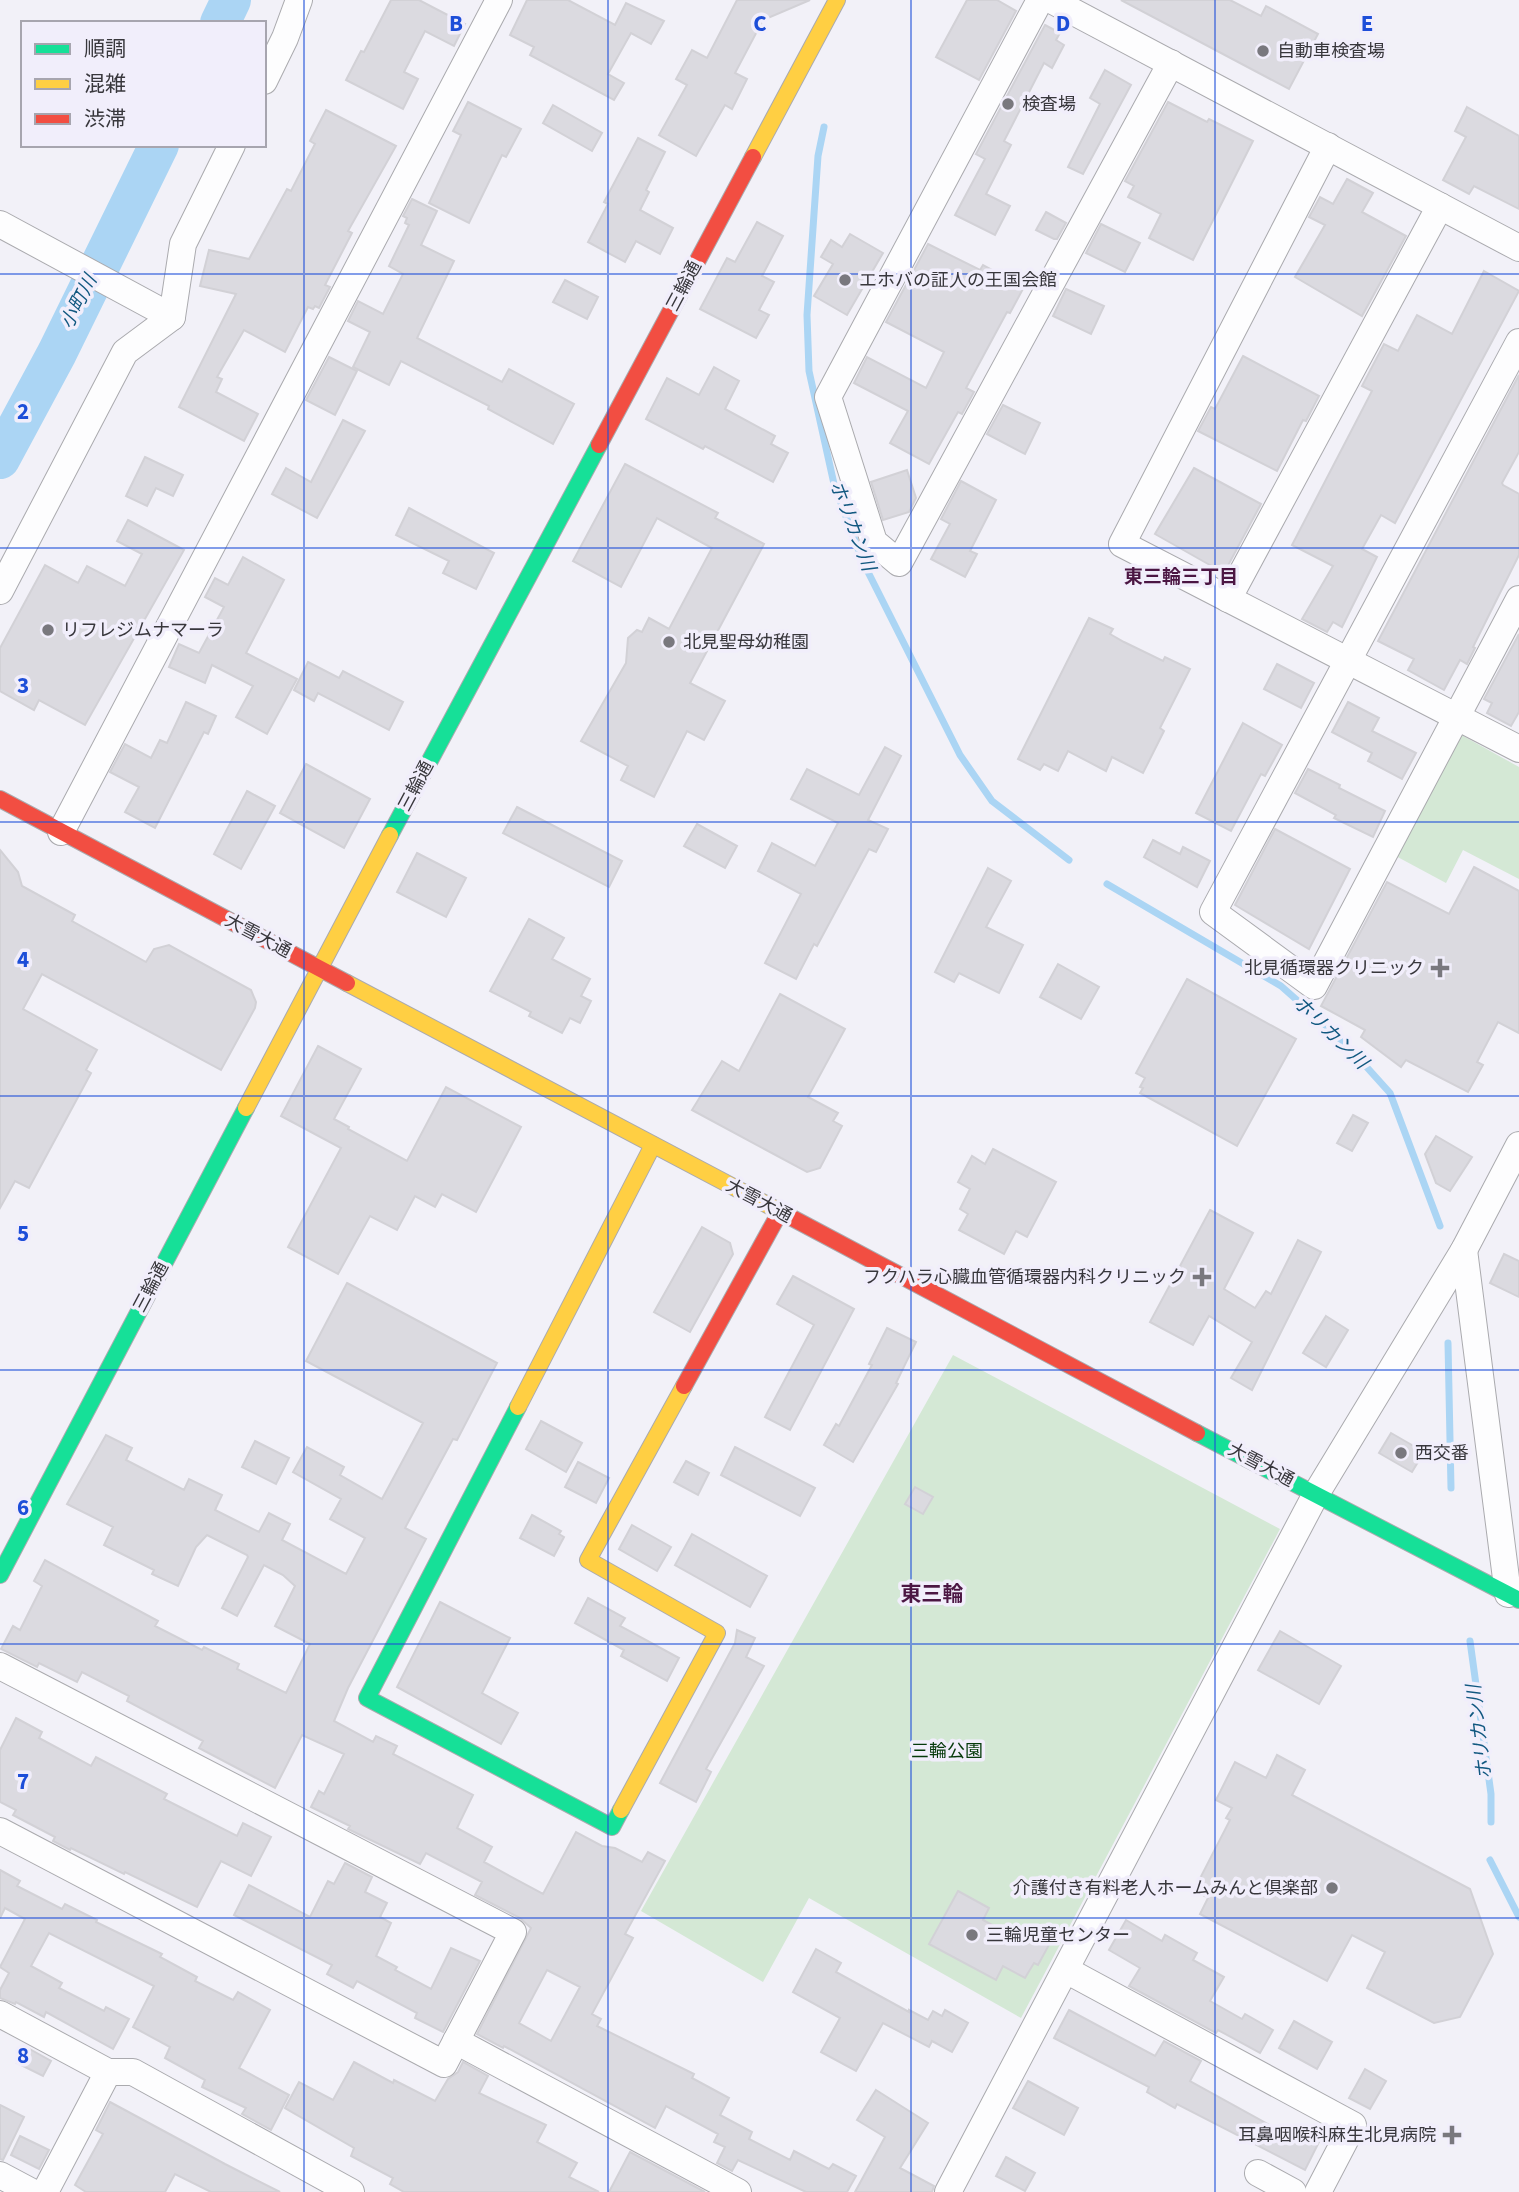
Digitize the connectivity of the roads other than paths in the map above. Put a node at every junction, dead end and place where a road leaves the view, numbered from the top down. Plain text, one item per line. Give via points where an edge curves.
1 (299, 0) edge
2 (499, 0) edge
3 (837, 0) edge
4 (1040, 0) edge
5 (1051, 0) edge
6 (1171, 63) junction
7 (266, 77) edge
8 (1328, 146) junction
9 (231, 147) edge
10 (1440, 206) junction
11 (0, 224) edge
12 (1519, 248) edge
13 (172, 317) junction
14 (1519, 342) edge
15 (0, 591) edge
16 (1228, 599) junction
17 (1519, 599) edge
18 (1346, 661) junction
19 (1456, 716) junction
20 (1519, 749) edge
21 (0, 799) edge
22 (61, 832) junction
23 (319, 968) junction
24 (653, 1145) junction
25 (1519, 1145) edge
26 (780, 1212) junction
27 (1464, 1250) junction
28 (1316, 1494) junction
29 (0, 1574) edge
30 (1514, 1597) edge
31 (0, 1666) edge
32 (0, 1831) edge
33 (1066, 1970) junction
34 (0, 2014) edge
35 (456, 2041) junction
36 (108, 2072) junction
37 (1258, 2173) dead end
38 (0, 2175) edge
39 (32, 2192) edge
40 (45, 2192) edge
41 (351, 2192) edge
42 (738, 2192) edge
43 (948, 2192) edge
44 (1293, 2192) edge
45 (1318, 2192) edge

1 - 7 street
2 - 22 street
3 - 23 main road, 三輪通
4 - 6 street via 828,397 874,541 899,563
5 - 6 street
6 - 8 street
8 - 10 street
8 - 16 street via 1122,544
9 - 13 street via 183,244
10 - 12 street
10 - 16 street
11 - 13 street
13 - 15 street via 125,352
14 - 18 street
16 - 18 street
17 - 19 street
18 - 19 street
18 - 19 street via 1213,912 1314,986
19 - 20 street
21 - 22 main road, 大雪大通
22 - 23 main road, 大雪大通
23 - 24 main road, 大雪大通
23 - 29 main road, 三輪通
24 - 26 main road, 大雪大通
24 - 26 main road via 367,1698 612,1827 717,1633 588,1560
25 - 27 street
26 - 28 main road, 大雪大通
27 - 28 street
27 - 30 street
28 - 30 main road, 大雪大通
28 - 33 street
31 - 35 street via 513,1933
32 - 35 street via 444,2064
33 - 43 street
33 - 45 street via 1353,2125
34 - 36 street
35 - 42 street
36 - 40 street
36 - 41 street via 133,2073
37 - 44 street
38 - 39 street

